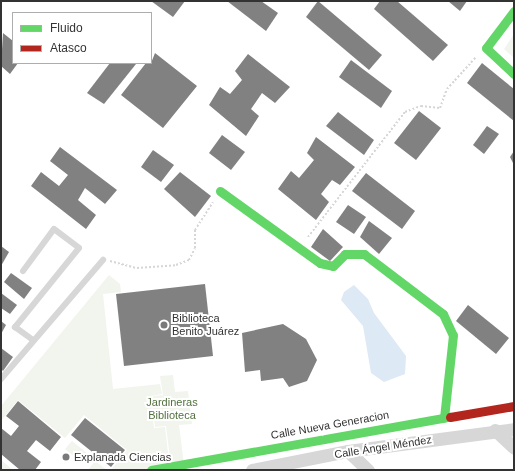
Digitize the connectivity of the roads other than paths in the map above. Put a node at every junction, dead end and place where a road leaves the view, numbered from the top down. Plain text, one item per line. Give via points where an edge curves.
1 (514, 11) edge
2 (514, 74) edge
3 (220, 191) road end
4 (103, 260) road end
5 (23, 271) dead end
6 (33, 340) junction
7 (1, 380) edge
8 (514, 406) edge
9 (444, 418) junction
10 (514, 429) edge
11 (495, 430) junction
12 (514, 448) edge
13 (348, 451) junction
14 (151, 470) edge
15 (252, 470) edge
16 (368, 470) edge

1 - 2 street via 489,45
3 - 9 street via 320,263 333,266 345,254 364,254 443,314 453,335
4 - 6 lane
5 - 6 lane via 54,229 79,248 15,327
6 - 7 lane
8 - 9 street, Calle Nueva Generacion
9 - 14 street, Calle Nueva Generacion
10 - 11 street, Calle Ángel Méndez
11 - 12 street
11 - 13 street, Calle Ángel Méndez
13 - 15 street, Calle Ángel Méndez
13 - 16 street

